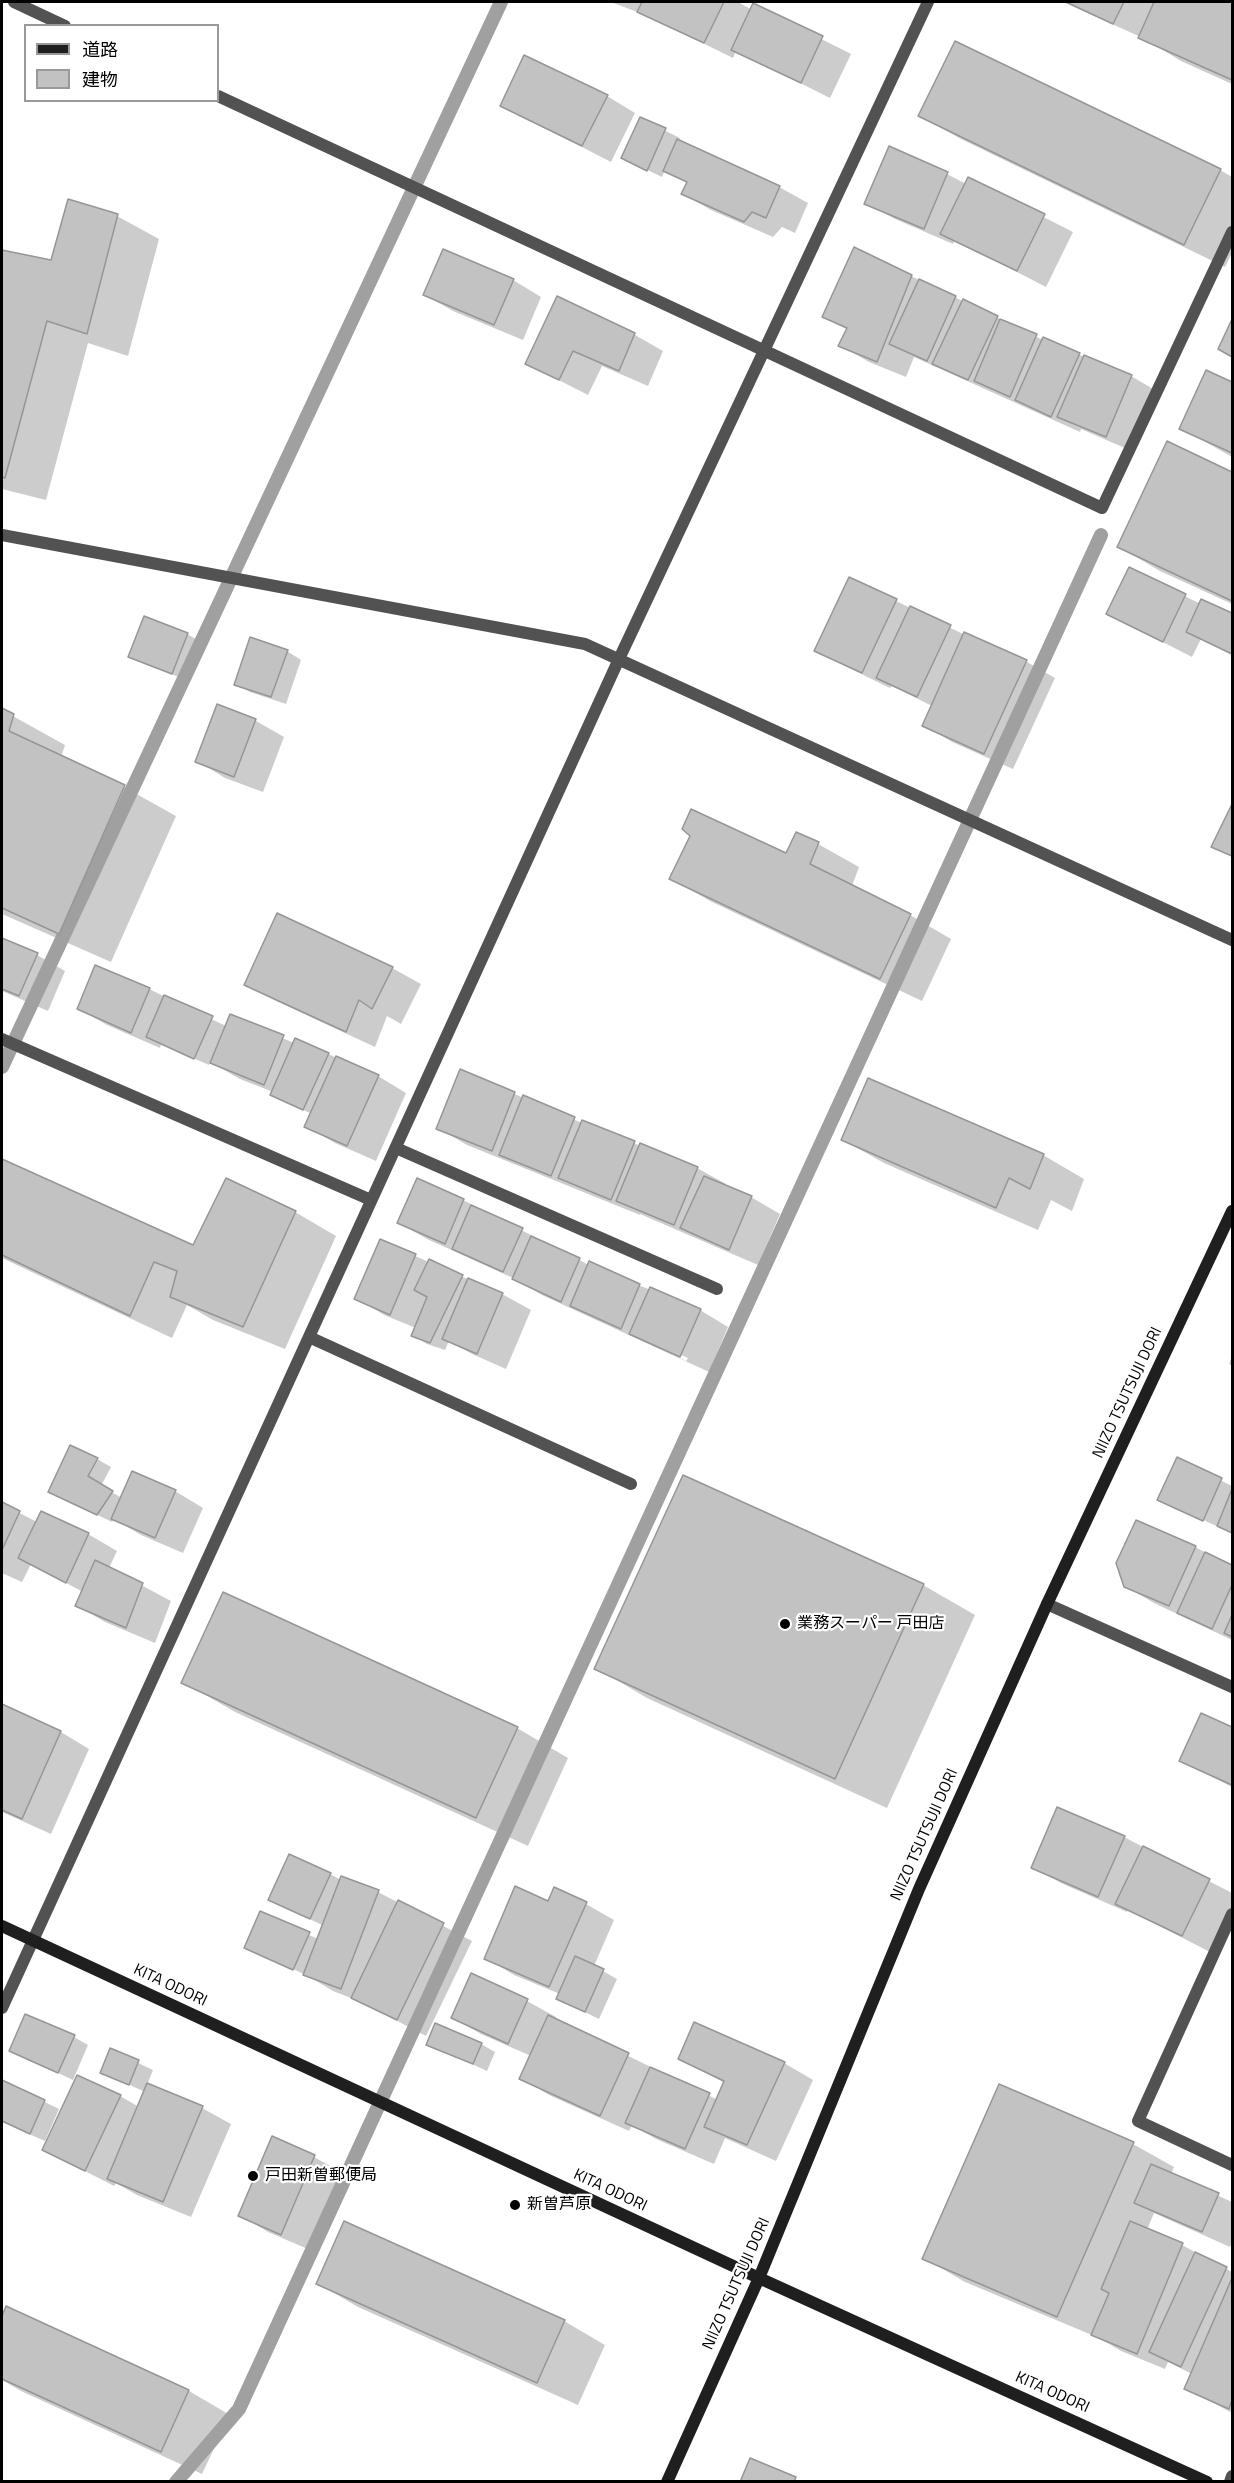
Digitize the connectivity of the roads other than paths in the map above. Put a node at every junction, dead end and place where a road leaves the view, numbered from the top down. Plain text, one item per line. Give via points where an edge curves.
1 (14, 2) edge
2 (928, 2) edge
3 (61, 24) edge
4 (219, 96) edge
5 (1233, 232) edge
6 (764, 351) junction
7 (2, 535) edge
8 (619, 659) junction
9 (1233, 940) edge
10 (2, 1039) edge
11 (396, 1148) junction
12 (371, 1200) junction
13 (1233, 1211) edge
14 (717, 1289) dead end
15 (309, 1337) junction
16 (631, 1484) dead end
17 (1047, 1604) junction
18 (1233, 1687) edge
19 (1233, 1914) edge
20 (2, 1926) edge
21 (33, 1941) junction
22 (2, 2008) edge
23 (1233, 2165) edge
24 (759, 2278) junction
25 (1233, 2476) edge
26 (667, 2481) edge
27 (1205, 2481) edge
28 (1230, 2481) edge

1 - 3 street
2 - 6 street
4 - 6 street
5 - 6 street via 1102,508
6 - 8 street
7 - 8 street via 585,644
8 - 9 street
8 - 11 street
10 - 12 street
11 - 12 street
11 - 14 street
12 - 15 street
13 - 17 street, NIIZO TSUTSUJI DORI
15 - 16 street
15 - 21 street
17 - 18 street
17 - 24 street, NIIZO TSUTSUJI DORI via 919,1889
19 - 23 street via 1138,2121
20 - 21 street, KITA ODORI
21 - 22 street
21 - 24 street, KITA ODORI
24 - 26 street, NIIZO TSUTSUJI DORI
24 - 27 street, KITA ODORI
25 - 28 street

